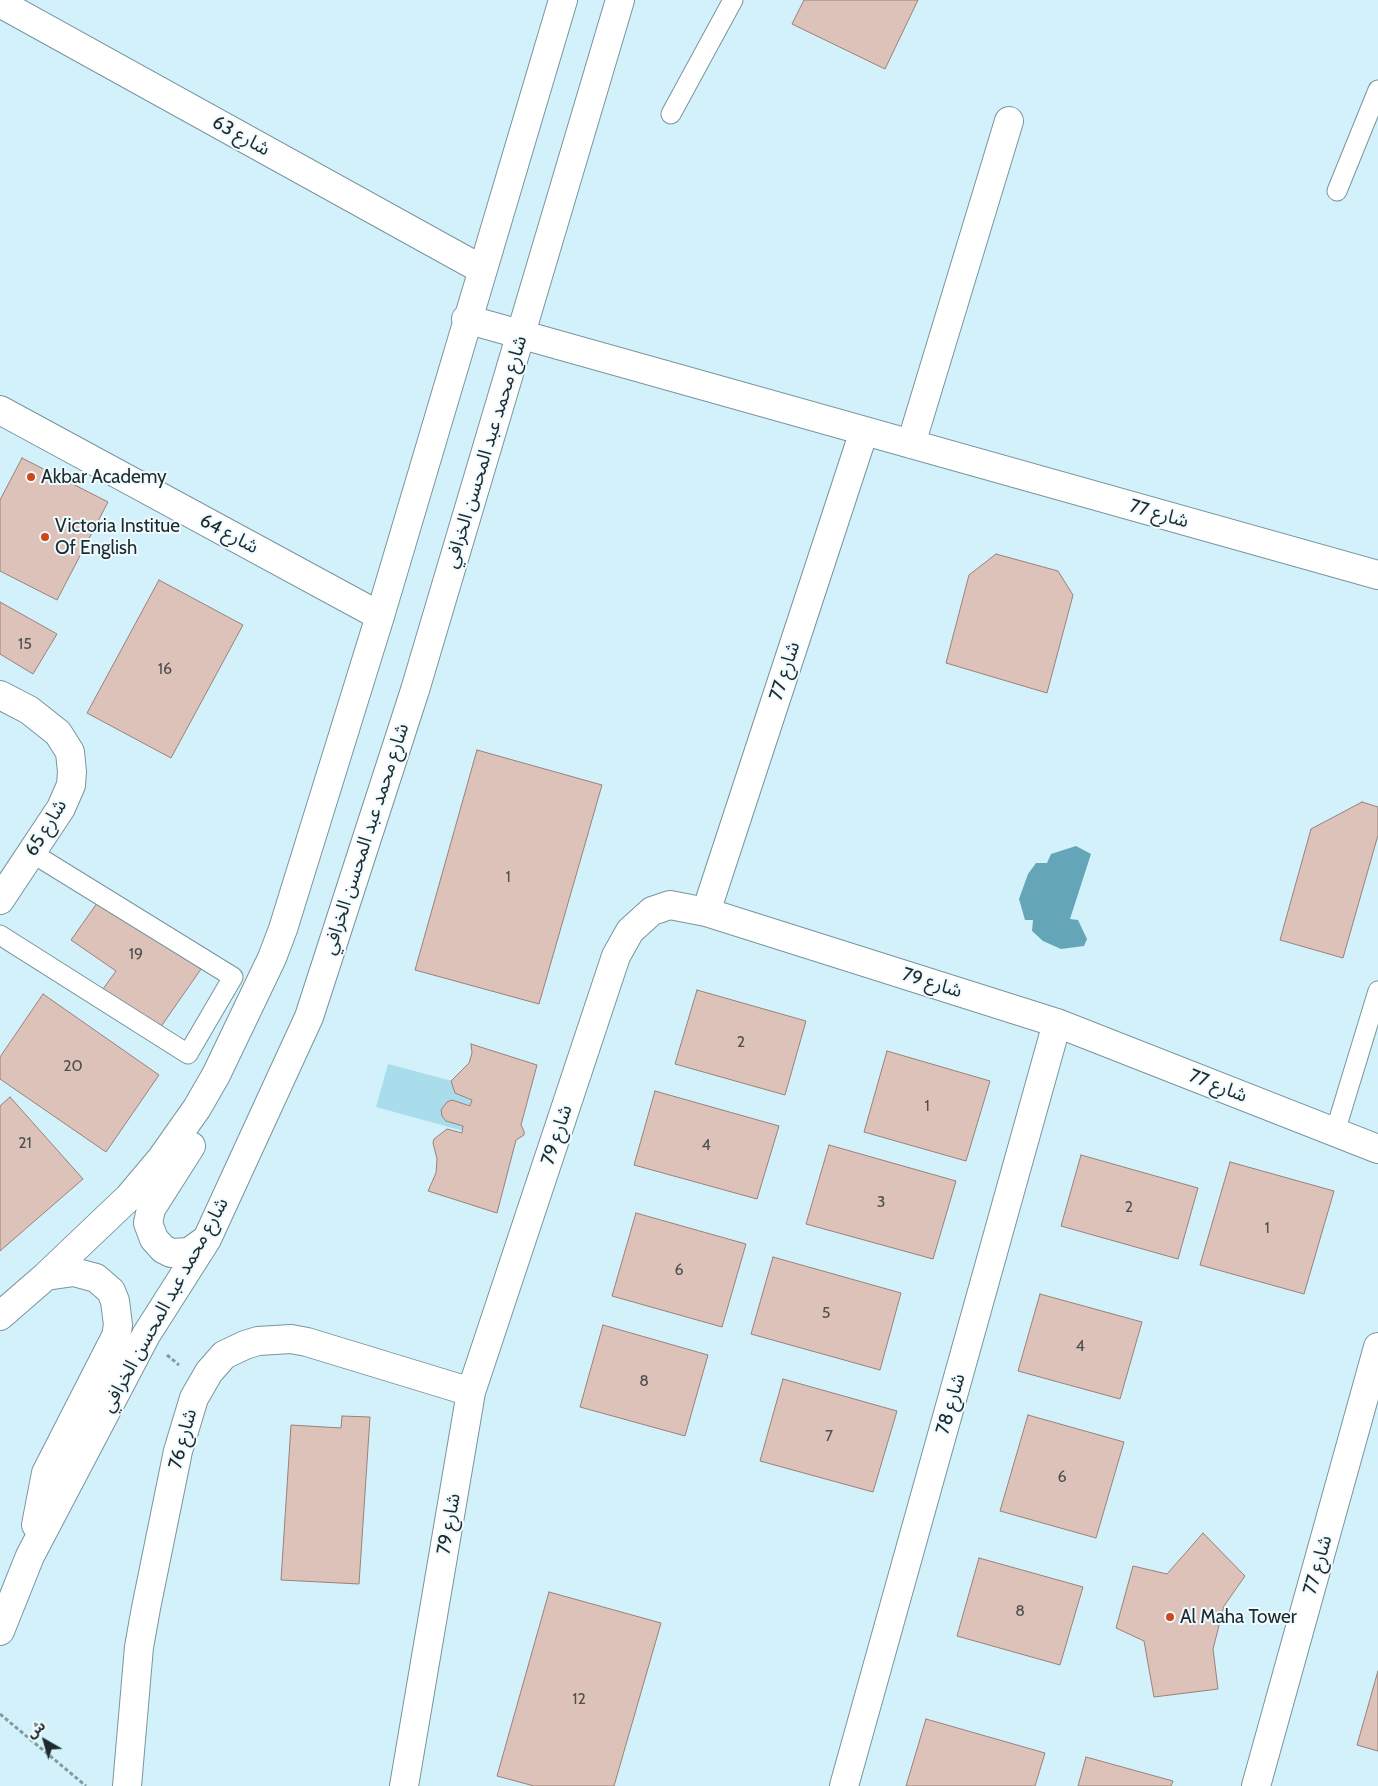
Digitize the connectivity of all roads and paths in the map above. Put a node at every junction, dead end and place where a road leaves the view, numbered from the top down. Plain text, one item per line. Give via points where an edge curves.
1 (563, 0) edge
2 (620, 0) edge
3 (733, 0) edge
4 (0, 3) edge
5 (1378, 90) edge
6 (671, 114) dead end
7 (1009, 121) dead end
8 (1337, 191) dead end
9 (482, 269) junction
10 (466, 319) junction
11 (522, 336) junction
12 (0, 410) edge
13 (864, 431) junction
14 (911, 444) junction
15 (1378, 575) edge
16 (380, 616) junction
17 (0, 695) edge
18 (32, 853) junction
19 (0, 900) edge
20 (706, 912) junction
21 (0, 935) edge
22 (1378, 991) edge
23 (1057, 1023) junction
24 (232, 1044) junction
25 (1336, 1132) junction
26 (1378, 1149) edge
27 (207, 1239) junction
28 (46, 1276) junction
29 (0, 1316) edge
30 (146, 1335) junction
31 (1378, 1347) edge
32 (200, 1384) junction
33 (471, 1392) junction
34 (30, 1556) junction
35 (0, 1632) edge
36 (0, 1714) edge
37 (1261, 1785) edge
38 (86, 1786) edge
39 (127, 1786) edge
40 (404, 1786) edge
41 (844, 1786) edge

1 - 9 street
2 - 11 street, شارع محمد عبد المحسن الخرافي
3 - 6 lane
4 - 9 street, شارع 63
5 - 8 lane
7 - 14 street
9 - 10 street
10 - 11 street, شارع 77
10 - 16 street
11 - 13 street, شارع 77
11 - 27 street, شارع محمد عبد المحسن الخرافي via 415,690 309,1017
12 - 16 street, شارع 64
13 - 14 street, شارع 77
13 - 20 street, شارع 77
14 - 15 street, شارع 77
16 - 24 street via 283,929
17 - 18 street, شارع 65 via 48,722 66,742 70,752 71,785 61,808
18 - 19 street, شارع 65
18 - 21 lane via 233,978 188,1054
20 - 23 street, شارع 79
20 - 33 street, شارع 79 via 670,905 659,908 637,923 621,945
22 - 25 lane
23 - 25 street, شارع 77
23 - 41 street, شارع 78
24 - 27 street via 218,1105 148,1215 154,1239 171,1253 189,1252
24 - 28 street via 197,1108 161,1159 129,1197
25 - 26 street, شارع 77
27 - 30 street, شارع محمد عبد المحسن الخرافي
28 - 29 street
28 - 34 street via 74,1272 96,1278 113,1296 118,1324 116,1336 46,1473
30 - 32 path
30 - 34 street, شارع محمد عبد المحسن الخرافي
31 - 37 street, شارع 77
32 - 33 street, شارع 76 via 220,1359 233,1350 258,1341 291,1339
32 - 39 street, شارع 76 via 178,1451 146,1608 139,1648
33 - 40 street, شارع 79
34 - 35 street, شارع محمد عبد المحسن الخرافي
36 - 38 path

